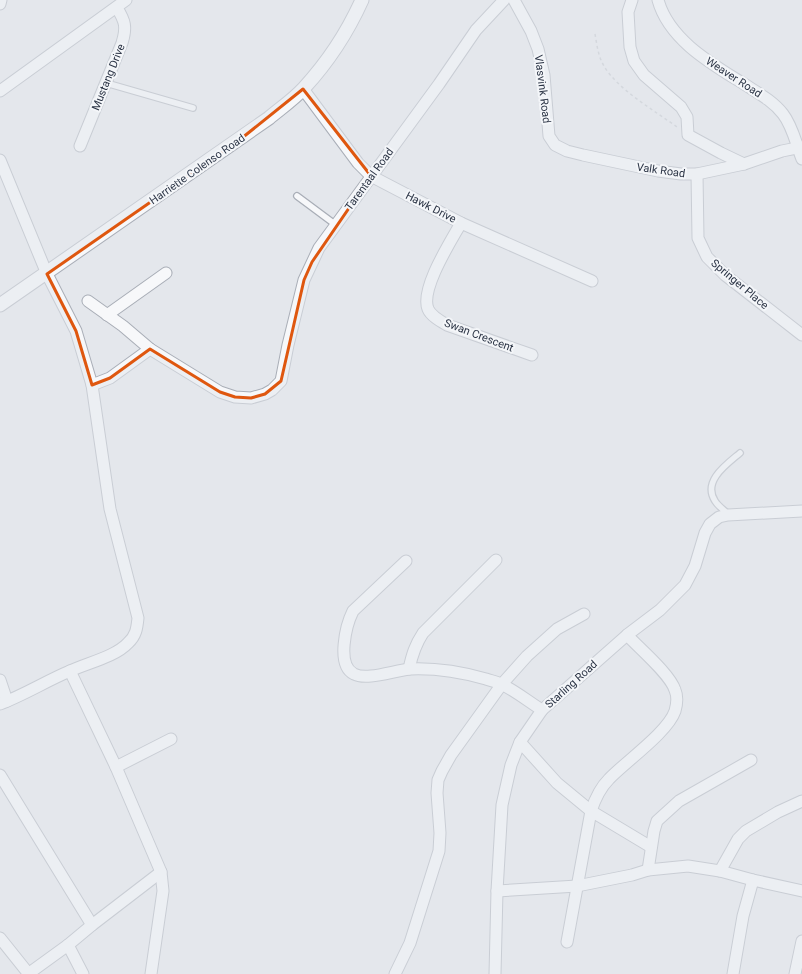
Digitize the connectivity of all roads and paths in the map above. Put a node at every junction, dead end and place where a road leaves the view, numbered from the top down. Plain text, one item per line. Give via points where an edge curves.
1 (1, 0) edge
2 (126, 0) edge
3 (362, 0) edge
4 (504, 0) edge
5 (514, 0) edge
6 (632, 0) edge
7 (658, 0) edge
8 (0, 4) edge
9 (117, 8) junction
10 (595, 34) dead end
11 (106, 82) junction
12 (1, 86) edge
13 (303, 89) junction
14 (194, 108) dead end
15 (688, 135) junction
16 (549, 136) joint
17 (80, 146) dead end
18 (800, 147) edge
19 (802, 159) edge
20 (0, 160) edge
21 (744, 164) junction
22 (697, 174) junction
23 (371, 176) junction
24 (297, 196) dead end
25 (461, 222) junction
26 (336, 225) junction
27 (166, 273) dead end
28 (47, 274) junction
29 (592, 281) dead end
30 (88, 301) dead end
31 (0, 306) edge
32 (107, 315) junction
33 (802, 335) edge
34 (150, 349) junction
35 (532, 355) dead end
36 (92, 385) junction
37 (740, 453) dead end
38 (802, 511) edge
39 (728, 515) junction
40 (496, 560) dead end
41 (406, 561) dead end
42 (584, 614) dead end
43 (627, 635) junction
44 (409, 669) junction
45 (70, 671) junction
46 (0, 680) edge
47 (502, 684) junction
48 (4, 702) edge
49 (542, 710) junction
50 (171, 739) dead end
51 (520, 742) junction
52 (751, 760) dead end
53 (116, 767) junction
54 (0, 775) edge
55 (802, 801) edge
56 (591, 811) junction
57 (651, 847) junction
58 (648, 870) junction
59 (720, 871) junction
60 (161, 872) junction
61 (754, 880) junction
62 (577, 886) junction
63 (497, 891) junction
64 (802, 891) edge
65 (92, 925) junction
66 (0, 938) edge
67 (802, 941) edge
68 (567, 942) dead end
69 (68, 945) junction
70 (28, 974) edge
71 (83, 974) edge
72 (151, 974) edge
73 (395, 974) edge
74 (495, 974) edge
75 (733, 974) edge
76 (795, 974) edge

1 - 8 street
2 - 9 street
3 - 13 street, Harriette Colenso Road via 339,42
4 - 23 street, Tarentaal Road via 476,30
5 - 16 street, Vlasvink Road via 532,31 538,49 544,75
6 - 15 street via 628,12 630,46 634,61 644,75 681,107 687,117
7 - 18 street, Weaver Road via 668,20 690,48 775,105 784,115
9 - 11 street, Mustang Drive via 123,17 126,31
9 - 12 street
10 - 15 path via 603,66 613,79
11 - 14 lane
11 - 17 street, Mustang Drive
13 - 23 street, Hawk Drive via 358,163
13 - 28 street, Harriette Colenso Road via 237,142
15 - 21 street
16 - 22 street, Valk Road via 556,145 567,151 658,171
18 - 19 street, Weaver Road
18 - 21 street, Valk Road
20 - 28 street
21 - 22 street, Valk Road
22 - 33 street, Springer Place via 698,238 707,257 725,275
23 - 25 street, Hawk Drive
23 - 26 street, Tarentaal Road
24 - 26 lane
25 - 29 street, Hawk Drive
25 - 35 street, Swan Crescent via 430,283 426,297 428,309 436,319 447,325
26 - 34 street, Tarentaal Road via 319,248 304,280 281,381 272,390 251,398 235,397 220,392
27 - 32 street
28 - 31 street, Harriette Colenso Road
28 - 36 street via 76,331
30 - 32 street
32 - 34 street
34 - 36 street via 110,378
36 - 45 street via 110,509 138,618 137,629 128,644 114,653
37 - 39 lane via 721,469 713,484 712,494 715,502
38 - 39 street, Starling Road
39 - 43 street, Starling Road via 719,517 710,524 695,566 685,585 660,610
40 - 44 street via 423,634 412,651
41 - 44 street via 353,611 347,628 344,656 350,671 363,676
42 - 47 street via 557,630 527,656
43 - 49 street, Starling Road
43 - 56 street via 665,674 675,689 675,712 663,728 609,779 598,792
44 - 47 street via 436,669
45 - 48 street
45 - 53 street
46 - 48 street
47 - 49 street
47 - 73 street via 451,755 438,780 439,852 410,943
49 - 51 street, Starling Road
50 - 53 street
51 - 56 street via 557,783
51 - 63 street, Starling Road via 511,765 502,805
52 - 57 street via 680,801 663,814 657,821
53 - 60 street
54 - 65 street
55 - 59 street via 746,831 738,838
56 - 57 street
56 - 62 street
57 - 58 street
58 - 59 street via 688,866
58 - 62 street
59 - 61 street
60 - 65 street
60 - 72 street via 163,891
61 - 64 street
61 - 75 street via 743,916
62 - 63 street
62 - 68 street
63 - 74 street, Starling Road
65 - 69 street
66 - 70 street
67 - 76 street
69 - 70 street
69 - 71 street

